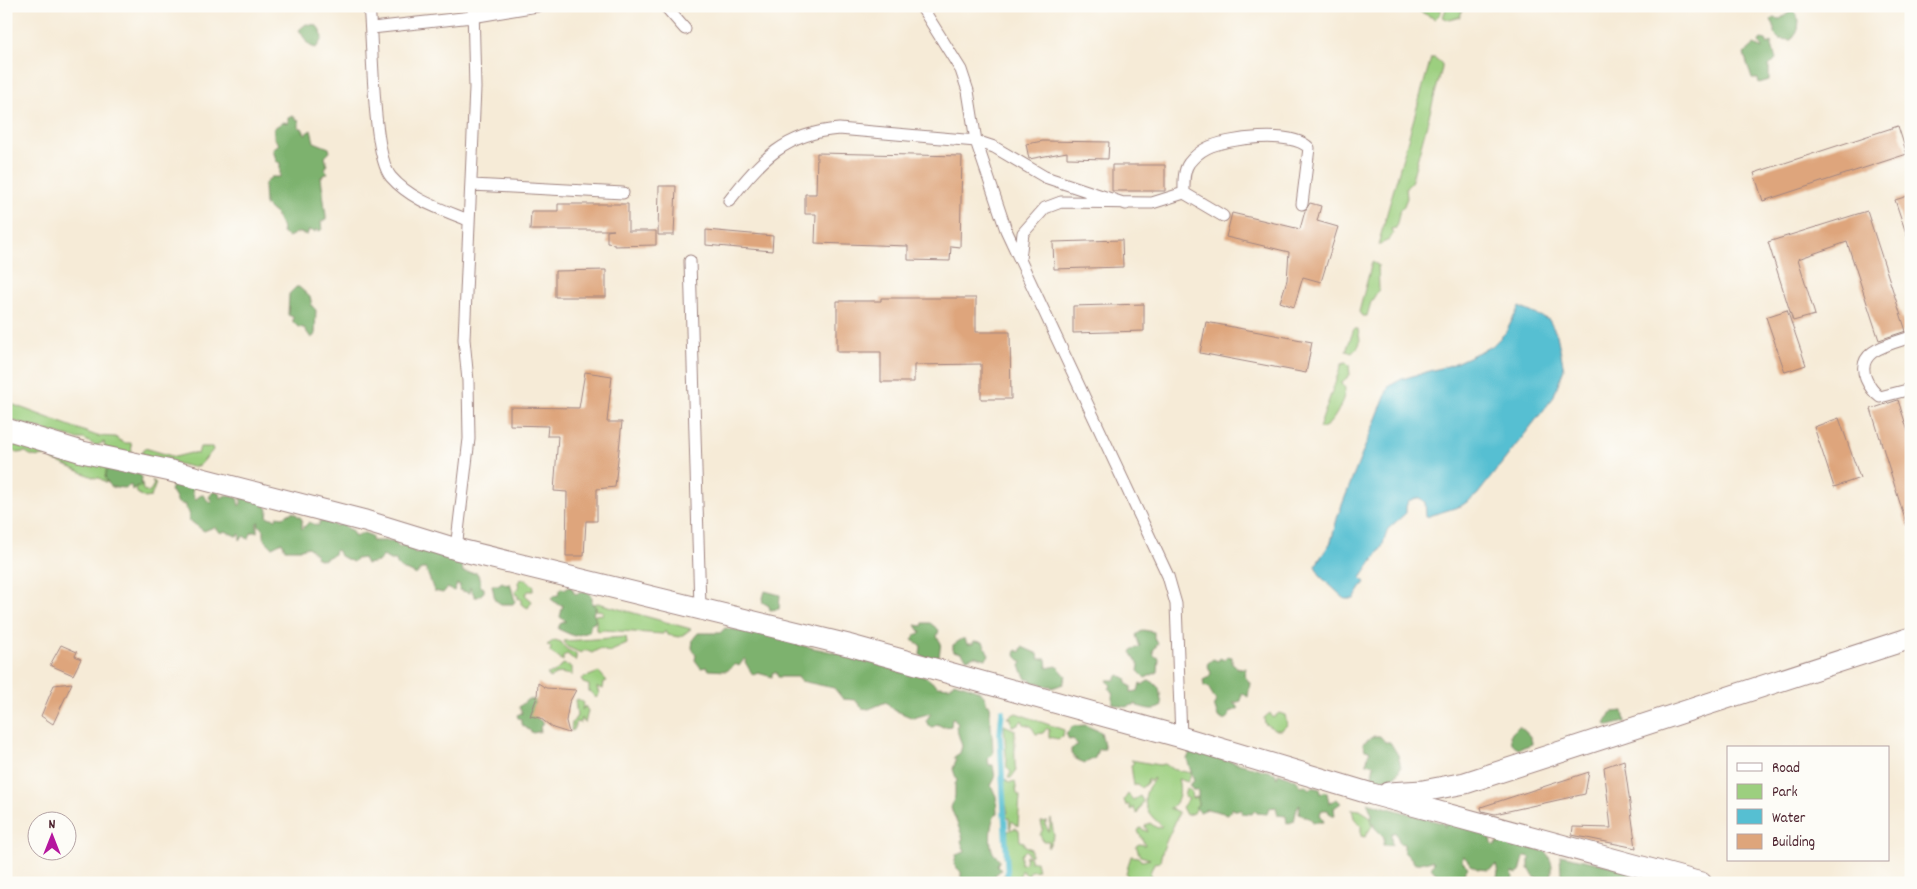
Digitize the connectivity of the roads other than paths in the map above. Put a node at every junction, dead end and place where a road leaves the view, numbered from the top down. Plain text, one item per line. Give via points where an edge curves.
1 (369, 6) edge
2 (537, 6) edge
3 (665, 6) edge
4 (920, 6) edge
5 (473, 12) edge
6 (372, 28) junction
7 (685, 29) dead end
8 (976, 141) junction
9 (472, 185) junction
10 (622, 193) dead end
11 (1184, 193) junction
12 (729, 201) dead end
13 (1126, 204) junction
14 (1302, 204) dead end
15 (1223, 216) dead end
16 (468, 220) junction
17 (1020, 260) junction
18 (690, 261) dead end
19 (1911, 337) edge
20 (1911, 389) edge
21 (6, 429) edge
22 (456, 549) junction
23 (700, 608) junction
24 (1911, 638) edge
25 (1181, 737) junction
26 (1372, 794) junction
27 (1701, 883) edge

1 - 6 lane
2 - 5 lane
3 - 7 lane
4 - 8 lane via 961,70 968,90
5 - 6 lane
5 - 9 lane
6 - 16 lane via 380,147 390,176 412,196
8 - 12 lane via 826,130 790,140 761,161
8 - 13 lane via 994,147 1045,177
8 - 17 lane via 1006,230
9 - 10 lane
9 - 16 lane
11 - 13 lane via 1152,203
11 - 14 lane via 1189,163 1206,148 1238,139 1284,139 1298,141 1308,148
11 - 15 lane
13 - 17 lane via 1060,202 1045,208 1023,232
16 - 22 lane via 464,339 469,439
17 - 25 lane via 1168,576 1176,604
18 - 23 lane
19 - 20 lane via 1868,354 1864,362 1868,385 1880,397
21 - 22 street via 82,452 171,471 365,521
22 - 23 street
23 - 25 street via 848,645
24 - 26 street via 1464,783
25 - 26 street
26 - 27 street

